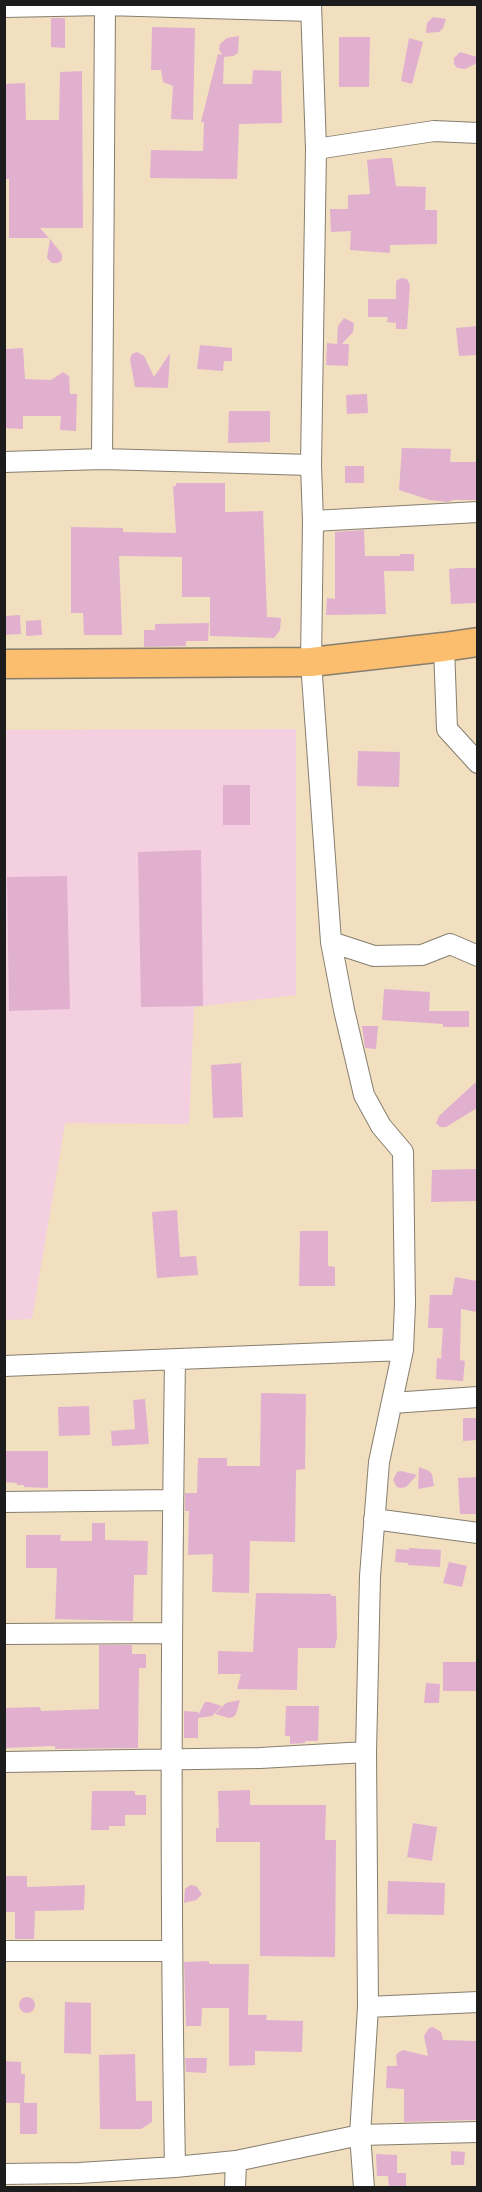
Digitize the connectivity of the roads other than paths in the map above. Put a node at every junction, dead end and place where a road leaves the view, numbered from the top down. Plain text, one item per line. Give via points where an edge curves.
1 (105, 5) edge
2 (4, 7) edge
3 (311, 8) edge
4 (477, 133) edge
5 (316, 149) junction
6 (102, 459) junction
7 (4, 462) edge
8 (311, 465) junction
9 (477, 512) edge
10 (313, 521) junction
11 (477, 642) edge
12 (444, 647) junction
13 (311, 662) junction
14 (4, 664) edge
15 (477, 763) edge
16 (331, 942) junction
17 (477, 956) edge
18 (403, 1350) junction
19 (175, 1360) junction
20 (4, 1366) edge
21 (477, 1397) edge
22 (392, 1403) junction
23 (173, 1500) junction
24 (4, 1502) edge
25 (374, 1519) junction
26 (477, 1533) edge
27 (171, 1633) junction
28 (4, 1634) edge
29 (366, 1752) junction
30 (172, 1759) junction
31 (4, 1762) edge
32 (4, 1951) edge
33 (171, 1951) junction
34 (477, 2002) edge
35 (368, 2007) junction
36 (477, 2132) edge
37 (360, 2135) junction
38 (236, 2161) junction
39 (176, 2167) junction
40 (4, 2174) edge
41 (79, 2180) edge
42 (235, 2187) edge
43 (364, 2187) edge

1 - 2 street
1 - 3 street
1 - 6 street
3 - 5 street
4 - 5 street via 434,131
5 - 8 street
6 - 7 street
6 - 8 street
8 - 10 street
9 - 10 street
10 - 13 street
11 - 12 highway
12 - 13 highway
12 - 15 street via 447,729
13 - 14 highway
13 - 16 street
16 - 17 street via 374,956 422,955 450,944
16 - 18 street via 364,1095 381,1126 403,1152
18 - 19 street
18 - 22 street
19 - 20 street
19 - 23 street
21 - 22 street
22 - 25 street via 379,1462
23 - 24 street
23 - 27 street
25 - 26 street
25 - 29 street
27 - 28 street
27 - 30 street
29 - 30 street
29 - 35 street
30 - 31 street
30 - 33 street
32 - 33 street
33 - 39 street
34 - 35 street
35 - 37 street
36 - 37 street
37 - 38 street
37 - 43 street
38 - 39 street
38 - 42 street
39 - 41 street
40 - 41 street

